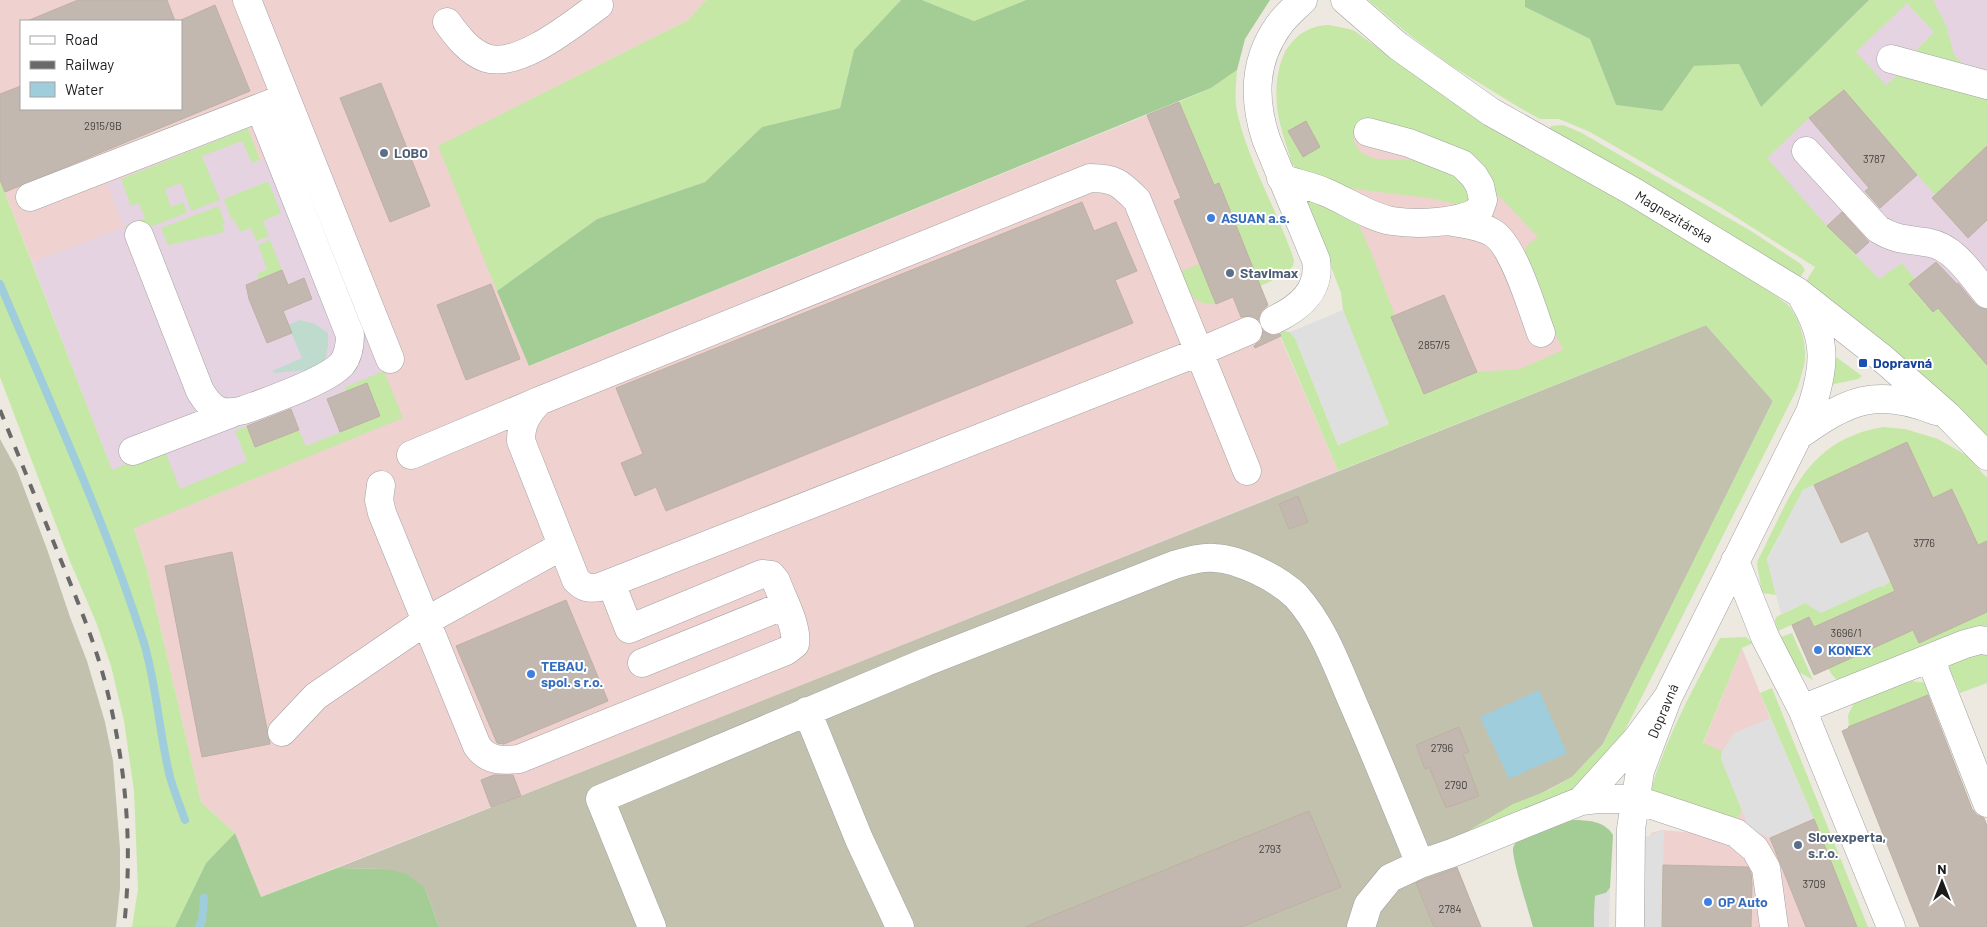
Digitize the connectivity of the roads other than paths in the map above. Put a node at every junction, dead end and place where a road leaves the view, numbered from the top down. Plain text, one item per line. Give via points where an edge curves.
1 (247, 0) edge
2 (1303, 0) edge
3 (1345, 0) edge
4 (599, 2) edge
5 (447, 22) dead end
6 (1890, 58) dead end
7 (1987, 86) edge
8 (286, 98) junction
9 (260, 108) junction
10 (1368, 132) dead end
11 (1806, 151) dead end
12 (1281, 178) junction
13 (30, 197) dead end
14 (1447, 221) junction
15 (139, 235) dead end
16 (1798, 292) junction
17 (1987, 294) edge
18 (1274, 320) dead end
19 (1248, 331) dead end
20 (1541, 333) dead end
21 (1199, 352) junction
22 (390, 359) dead end
23 (539, 401) junction
24 (230, 414) junction
25 (1948, 416) junction
26 (1797, 437) junction
27 (133, 451) dead end
28 (411, 455) dead end
29 (1987, 456) edge
30 (1247, 471) dead end
31 (381, 485) dead end
32 (562, 546) junction
33 (1735, 561) junction
34 (611, 583) junction
35 (785, 605) junction
36 (426, 621) junction
37 (629, 630) junction
38 (1987, 640) edge
39 (1930, 658) junction
40 (642, 663) junction
41 (1668, 697) junction
42 (657, 703) junction
43 (1802, 709) junction
44 (807, 712) junction
45 (282, 732) dead end
46 (1634, 799) junction
47 (1581, 801) junction
48 (1987, 803) edge
49 (1420, 864) junction
50 (652, 927) edge
51 (900, 927) edge
52 (1361, 927) edge
53 (1630, 927) edge
54 (1774, 927) edge
55 (1891, 927) edge

1 - 8 street
2 - 12 street via 1269,39 1258,68 1260,119
3 - 16 street, Magnezitárska via 1398,46 1491,112 1634,192
4 - 5 street via 533,50 506,58 487,58 458,38
6 - 7 street
8 - 9 street
8 - 22 street
9 - 13 street
9 - 24 street via 350,335 350,348 330,375
10 - 14 street via 1409,143 1462,164 1474,176 1483,200 1479,211 1469,217
11 - 17 street via 1878,229 1889,236 1931,243 1945,249
12 - 14 street via 1323,191 1392,221
12 - 18 street via 1318,270 1313,288 1304,301 1293,311
14 - 20 street via 1494,233 1506,244
15 - 24 street via 200,391 208,404 219,412
16 - 25 street, Magnezitárska via 1882,358
16 - 26 street, Dopravná via 1813,317 1823,354 1818,390
19 - 21 street
21 - 23 street via 1137,200 1122,185 1107,178 1090,178
21 - 30 street
21 - 34 street
23 - 28 street
23 - 32 street via 526,414 521,440
24 - 27 street
25 - 26 street via 1912,402 1890,398 1868,400 1845,407
25 - 29 street, Magnezitárska
26 - 33 street, Dopravná
31 - 36 street via 379,500 382,513
32 - 34 street via 576,580 584,587
32 - 36 street
33 - 41 street, Dopravná
33 - 43 street via 1765,637
34 - 37 street
35 - 37 street via 776,581 771,575 762,574
35 - 40 street
35 - 42 street via 796,637 795,644 786,651
36 - 42 street via 477,746 492,759 519,759
36 - 45 street via 316,696
37 - 40 street
38 - 39 street via 1965,644
39 - 43 street
39 - 48 street
40 - 42 street
41 - 46 street, Dopravná via 1640,771
41 - 47 street via 1637,739
43 - 55 street
44 - 49 street via 1174,565 1198,558 1217,558 1264,573 1294,595 1311,616 1384,773
44 - 50 street via 600,799
44 - 51 street via 859,839
46 - 47 street
46 - 53 street, Dopravná
46 - 54 street via 1743,830 1766,868
47 - 49 street
49 - 52 street via 1390,878 1368,905

